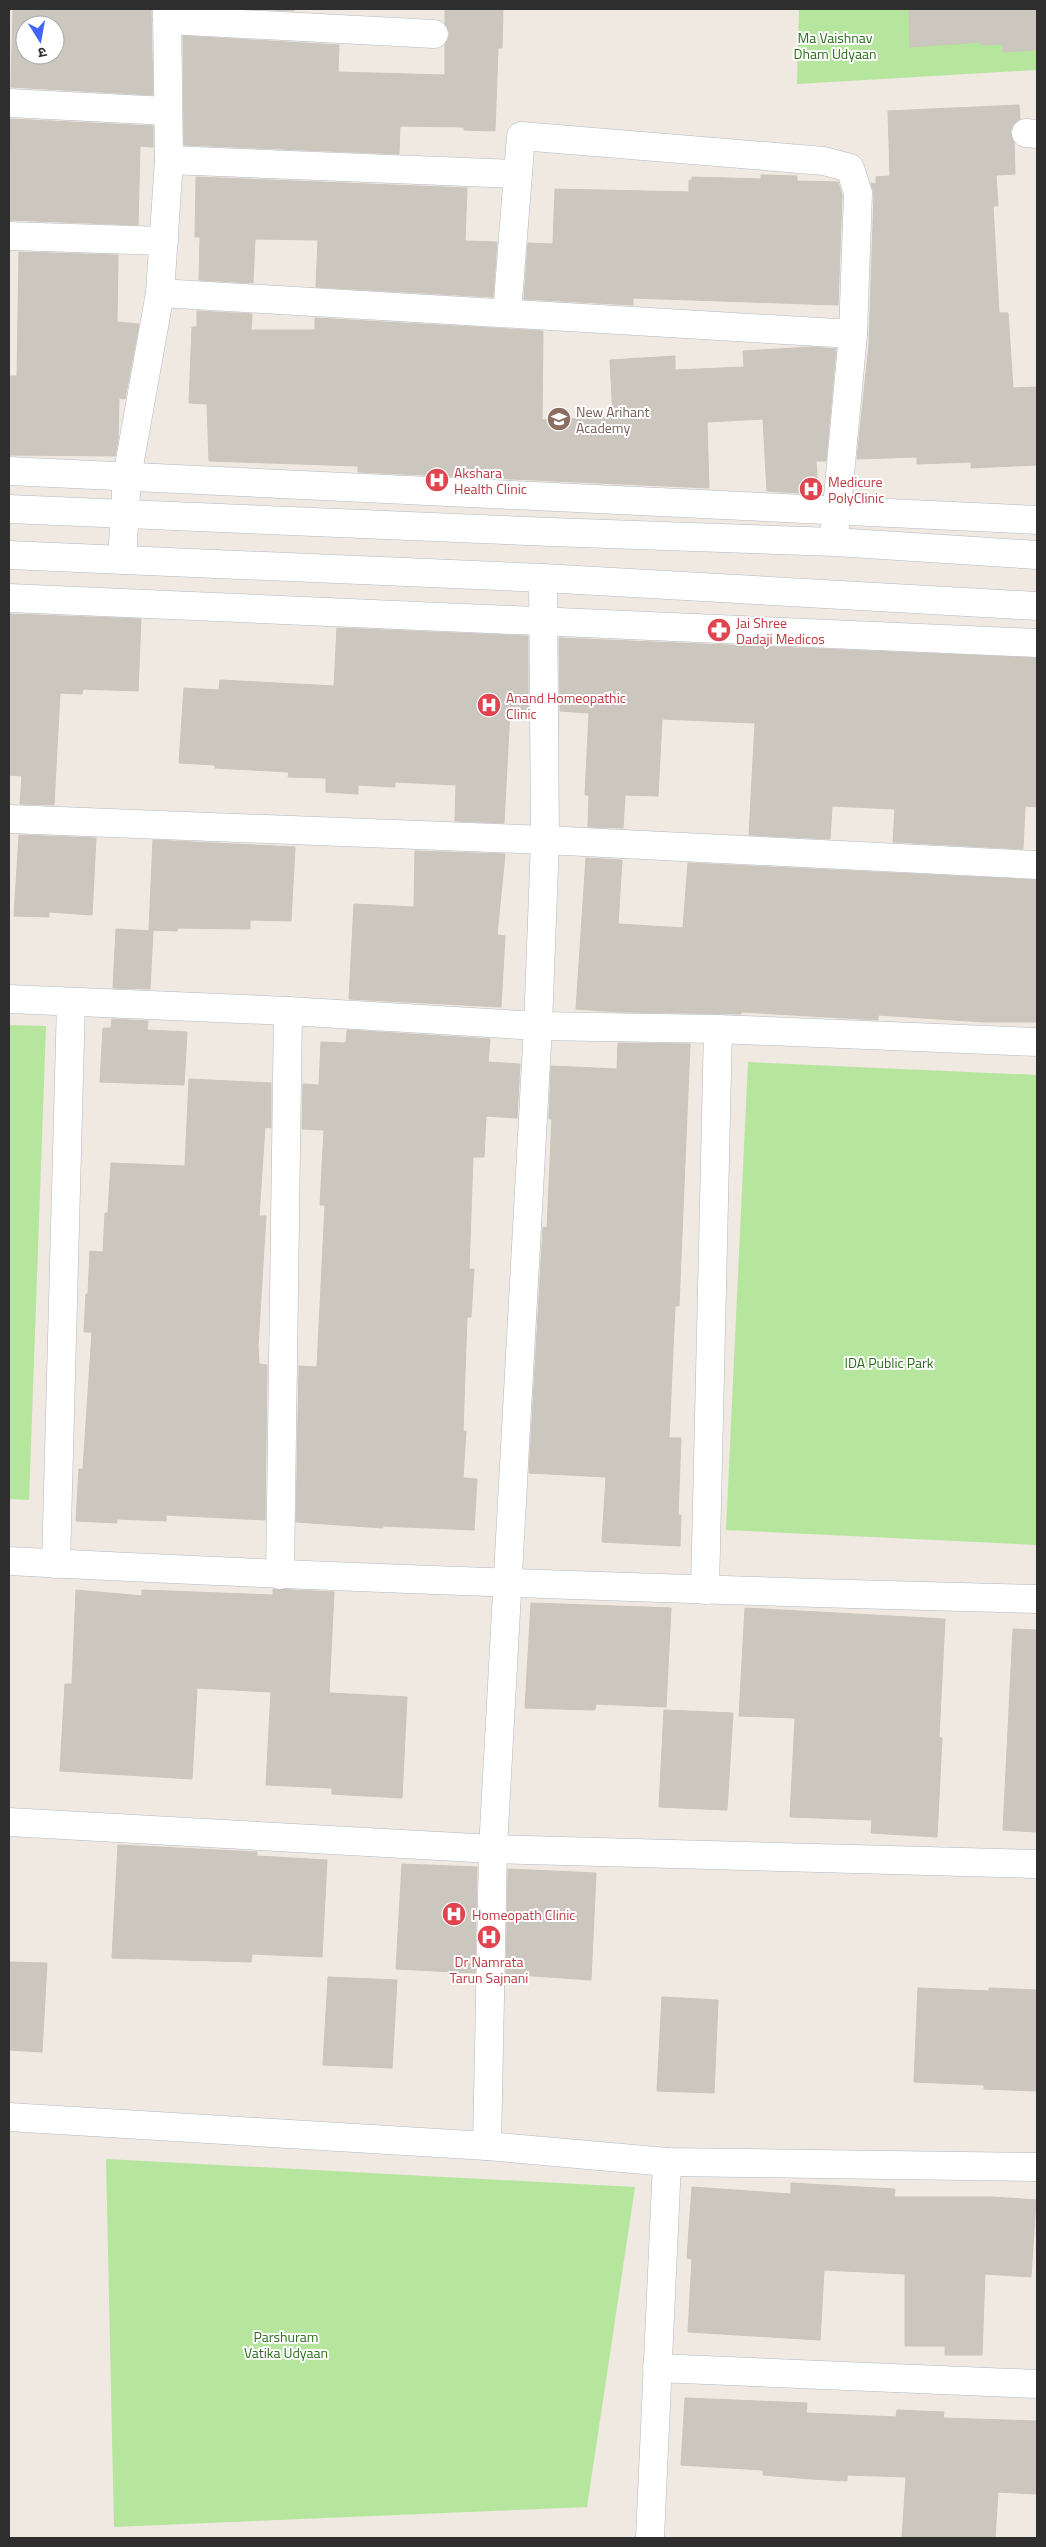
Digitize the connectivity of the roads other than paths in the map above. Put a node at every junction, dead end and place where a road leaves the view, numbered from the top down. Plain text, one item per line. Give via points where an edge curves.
1 (167, 14) edge
2 (434, 34) dead end
3 (9, 103) edge
4 (167, 111) junction
5 (169, 160) junction
6 (518, 174) junction
7 (9, 236) edge
8 (164, 241) junction
9 (160, 293) junction
10 (508, 313) junction
11 (853, 334) junction
12 (9, 471) edge
13 (127, 477) junction
14 (9, 509) edge
15 (836, 510) junction
16 (123, 514) junction
17 (1037, 520) edge
18 (835, 542) junction
19 (9, 555) edge
20 (1037, 555) edge
21 (122, 560) junction
22 (542, 578) junction
23 (9, 598) edge
24 (1037, 606) edge
25 (542, 623) junction
26 (1037, 643) edge
27 (9, 819) edge
28 (545, 840) junction
29 (1037, 865) edge
30 (9, 999) edge
31 (71, 1002) junction
32 (288, 1011) junction
33 (538, 1026) junction
34 (718, 1029) junction
35 (1037, 1042) edge
36 (9, 1561) edge
37 (56, 1564) junction
38 (280, 1575) junction
39 (507, 1582) junction
40 (705, 1590) junction
41 (1037, 1599) edge
42 (9, 1822) edge
43 (493, 1850) junction
44 (1037, 1864) edge
45 (9, 2117) edge
46 (487, 2146) junction
47 (667, 2162) junction
48 (1037, 2167) edge
49 (656, 2368) junction
50 (1037, 2384) edge
51 (650, 2538) edge

1 - 2 street
1 - 4 street
3 - 4 street
4 - 5 street
5 - 6 street
5 - 8 street
6 - 10 street
6 - 11 street via 521,136 824,160 850,168 858,192
7 - 8 street
8 - 9 street
9 - 10 street
9 - 13 street
10 - 11 street
11 - 15 street
12 - 13 street
13 - 15 street
13 - 16 street
14 - 16 street
15 - 17 street
15 - 18 street
16 - 18 street
16 - 21 street
18 - 20 street
19 - 21 street
21 - 22 street
22 - 24 street
22 - 25 street
23 - 25 street
25 - 26 street
25 - 28 street
27 - 28 street
28 - 29 street
28 - 33 street
30 - 31 street
31 - 32 street
31 - 37 street
32 - 33 street
32 - 38 street
33 - 34 street
33 - 39 street
34 - 35 street
34 - 40 street
36 - 37 street
37 - 38 street
38 - 39 street
39 - 40 street
39 - 43 street
40 - 41 street
42 - 43 street
43 - 44 street
43 - 46 street
45 - 46 street
46 - 47 street
47 - 48 street
47 - 49 street
49 - 50 street
49 - 51 street

